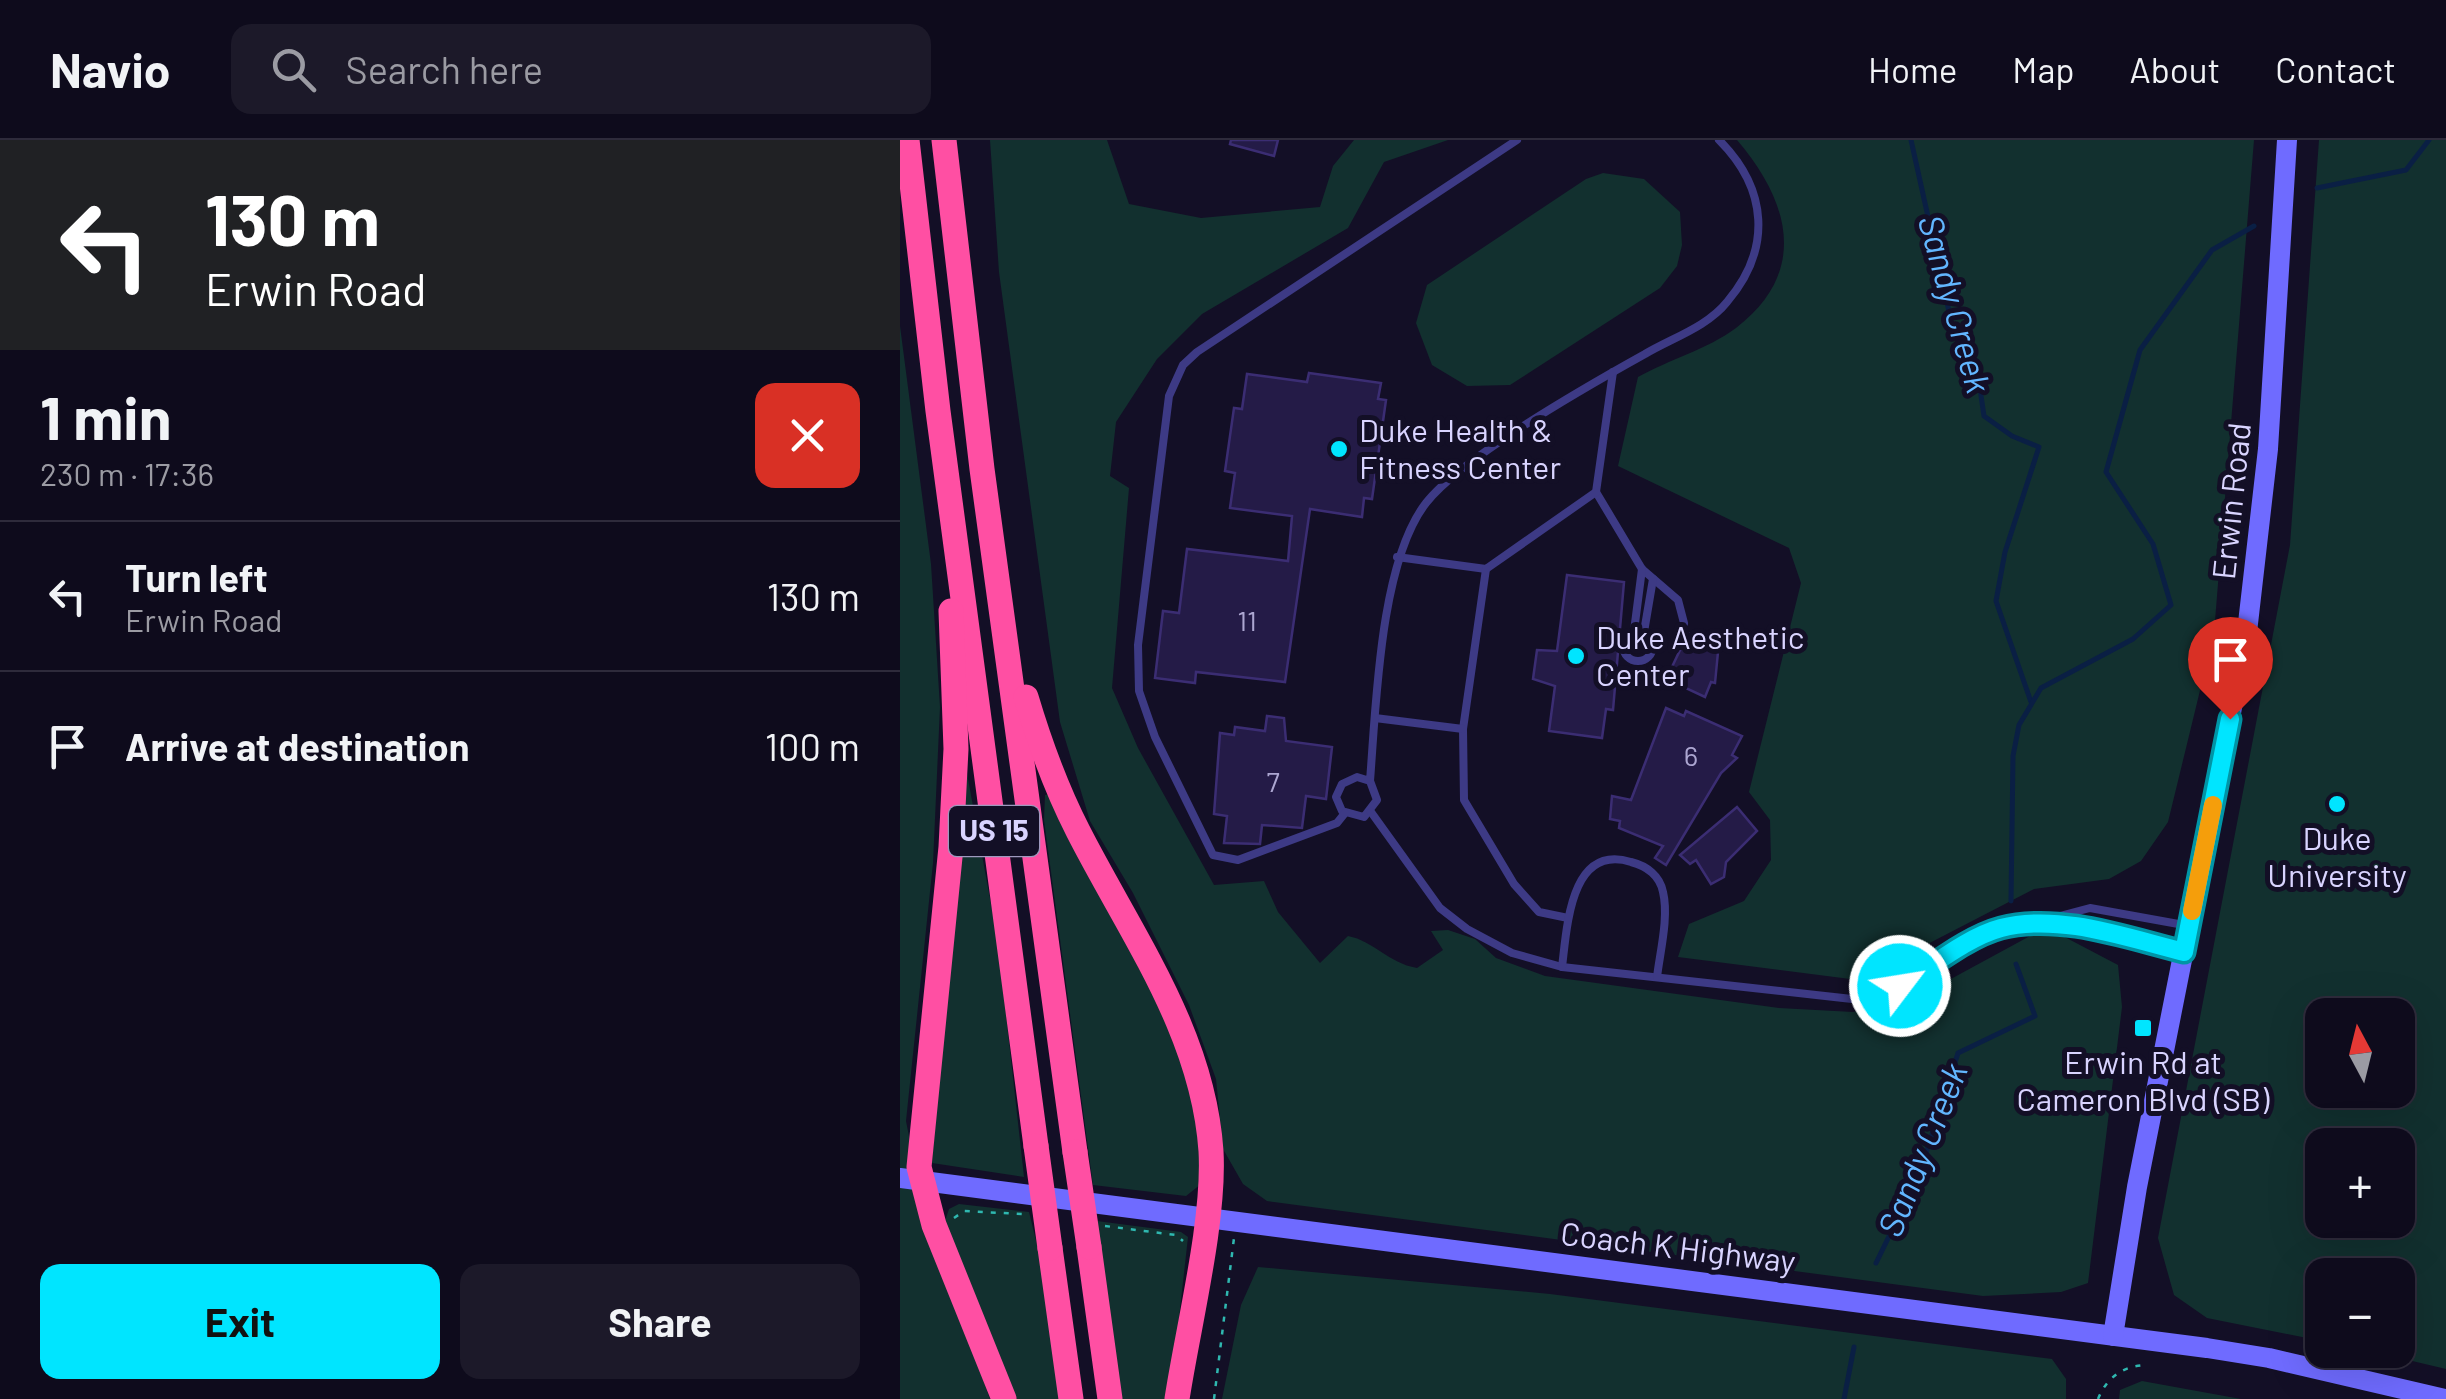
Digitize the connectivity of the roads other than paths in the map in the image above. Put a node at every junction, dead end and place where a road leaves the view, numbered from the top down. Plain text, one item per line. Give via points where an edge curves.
1 (907, 140) edge
2 (944, 140) edge
3 (1516, 140) edge
4 (1719, 140) edge
5 (2287, 140) edge
6 (1613, 372) junction
7 (1596, 492) junction
8 (952, 516) junction
9 (1397, 556) junction
10 (1486, 569) junction
11 (1642, 570) junction
12 (1652, 579) junction
13 (1002, 616) junction
14 (1684, 623) dead end
15 (1375, 718) junction
16 (1463, 729) junction
17 (1370, 781) junction
18 (1371, 812) junction
19 (1344, 813) junction
20 (1568, 918) junction
21 (2032, 924) junction
22 (2189, 926) junction
23 (2184, 952) junction
24 (1562, 966) junction
25 (1658, 978) junction
26 (910, 1180) edge
27 (1206, 1218) junction
28 (2112, 1336) junction
29 (1004, 1399) edge
30 (1071, 1399) edge
31 (1110, 1399) edge
32 (1177, 1399) edge
33 (2445, 1399) edge

1 - 8 highway, US 15
2 - 13 highway, US 15
3 - 19 lane via 1197,352 1182,365 1169,396 1138,645 1140,690 1155,737 1213,855 1238,860 1336,823
4 - 6 lane via 1744,172 1758,206 1760,244 1728,302 1703,324
5 - 22 main road, Erwin Road via 2260,536
6 - 7 lane
6 - 9 lane via 1444,485 1426,503
7 - 10 lane
7 - 11 lane
8 - 26 highway via 954,801
8 - 30 highway, US 15, bridge
9 - 10 lane
9 - 15 lane
10 - 16 lane
11 - 12 lane
11 - 12 lane via 1639,631
12 - 14 lane via 1678,600
13 - 27 highway via 1060,796 1190,1045 1209,1134
13 - 31 highway, US 15, bridge
15 - 16 lane
15 - 17 lane
16 - 20 lane via 1462,786 1471,812 1539,912
17 - 18 lane via 1377,794
17 - 19 lane via 1357,777 1342,784 1336,796
18 - 19 lane via 1356,818
18 - 24 lane via 1440,908 1467,930 1512,953
20 - 24 lane
20 - 25 lane via 1579,881 1598,864 1625,860 1659,880 1664,896
21 - 22 lane via 2090,908
21 - 23 lane
21 - 25 lane via 1998,929 1900,986 1852,999
22 - 23 main road, Erwin Road
23 - 28 main road, Erwin Road
24 - 25 lane
26 - 27 main road, Coach K Highway
26 - 29 highway
27 - 28 main road, Coach K Highway
27 - 32 highway
28 - 33 main road, Coach K Highway via 2270,1358

